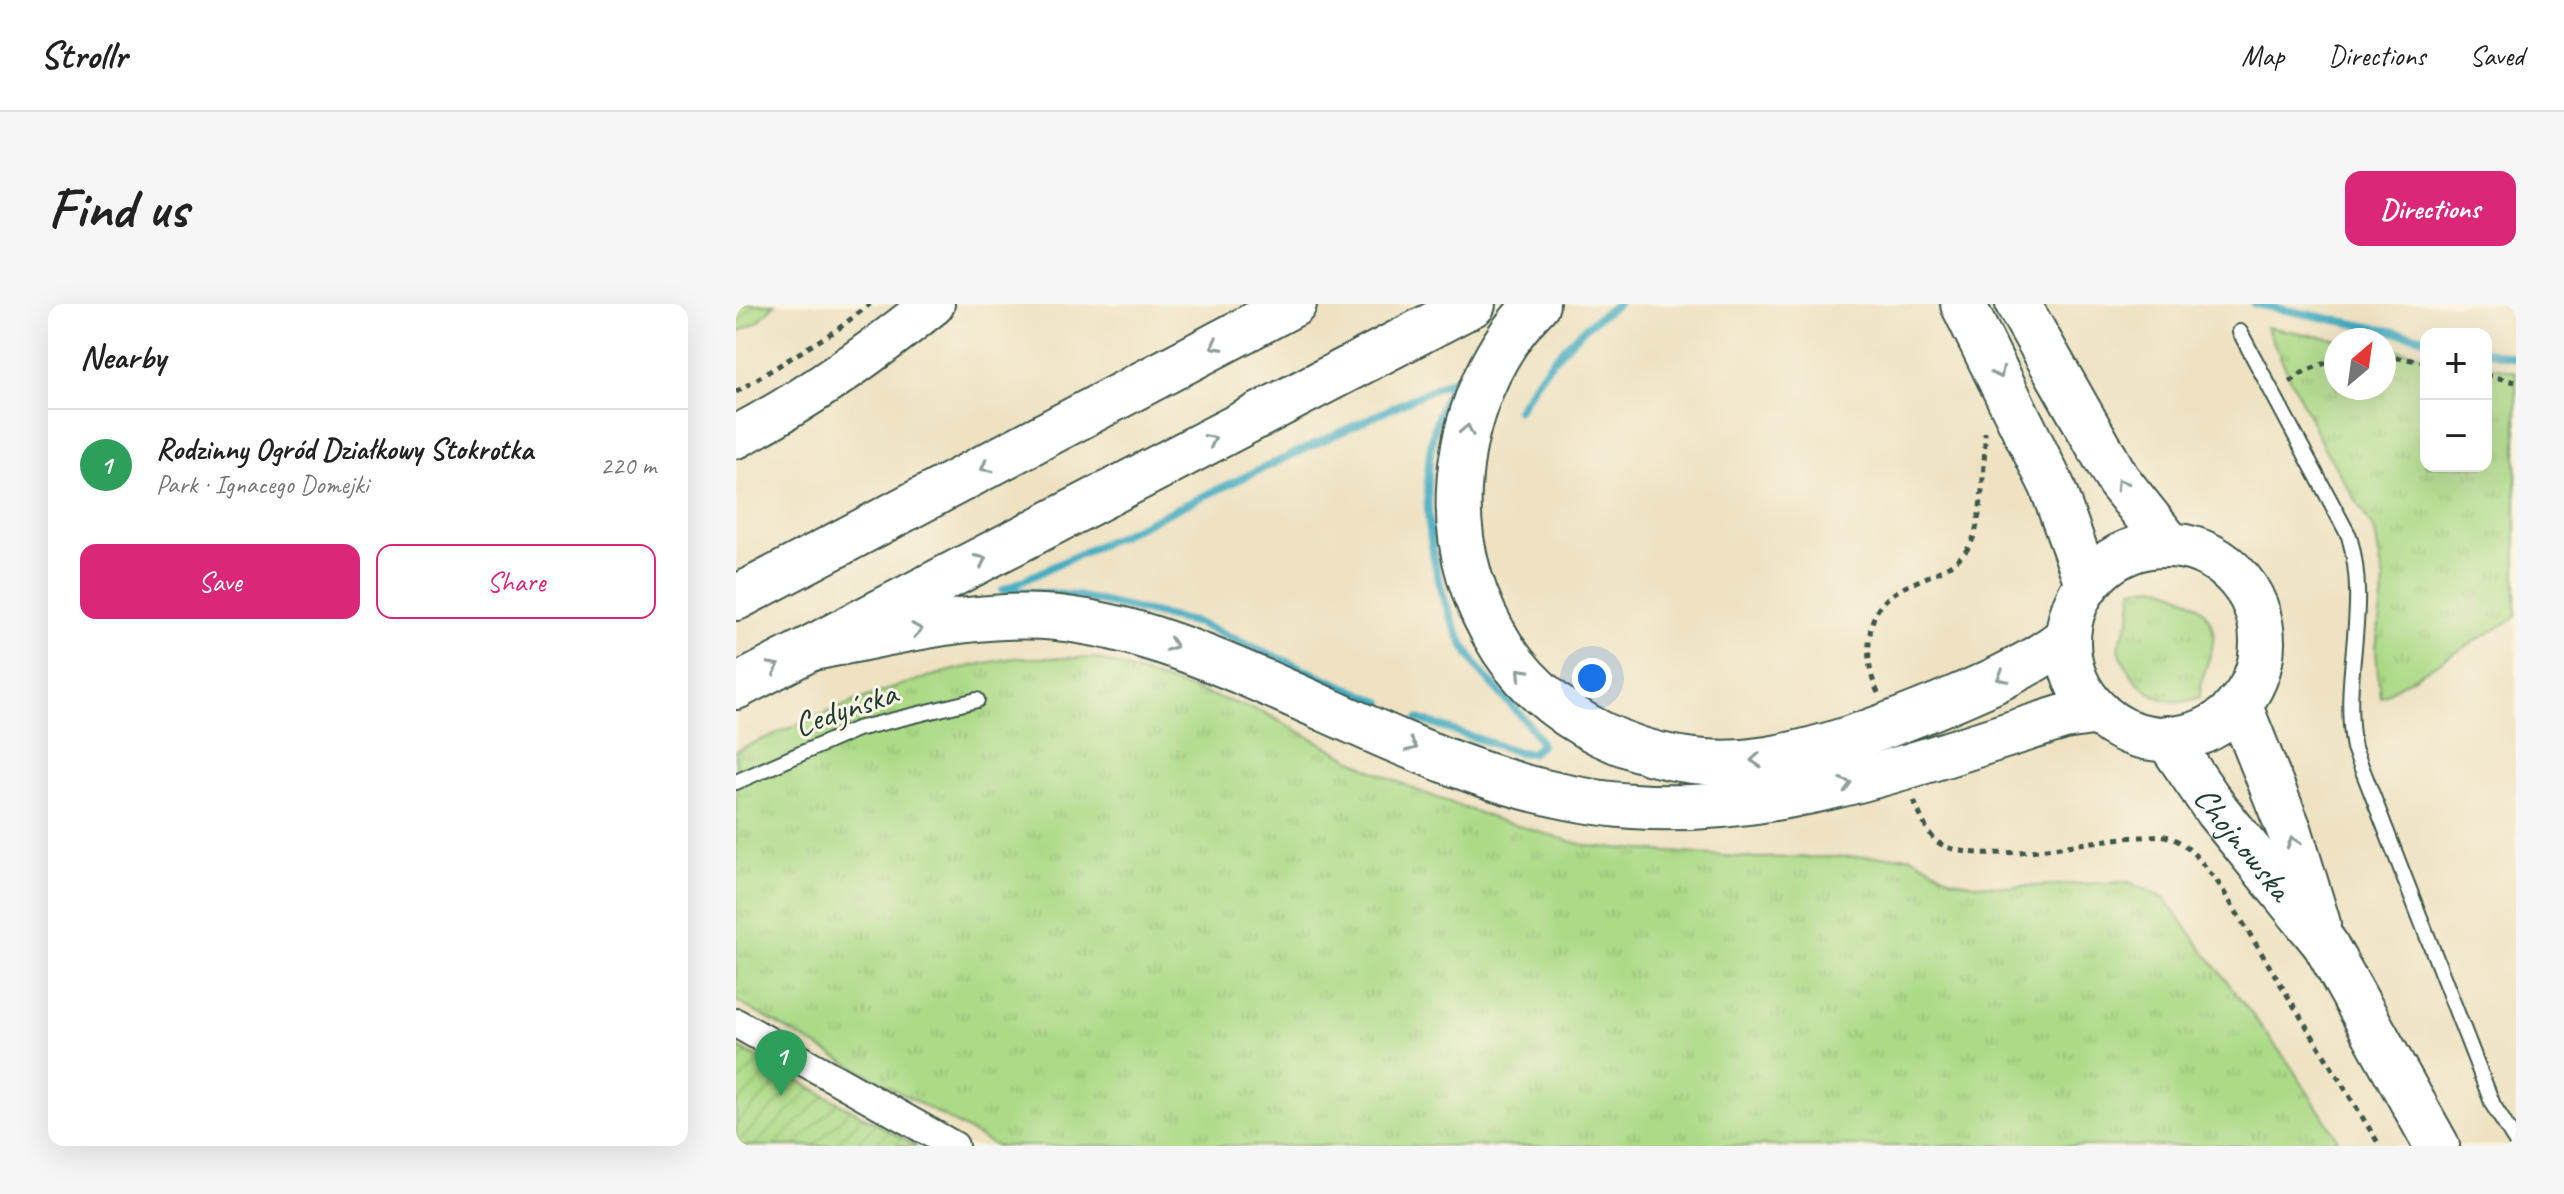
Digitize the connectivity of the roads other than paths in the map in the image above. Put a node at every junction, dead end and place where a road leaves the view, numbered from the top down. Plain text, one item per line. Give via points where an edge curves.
1 (933, 304) edge
2 (1294, 304) edge
3 (1473, 304) edge
4 (1537, 304) edge
5 (1963, 304) edge
6 (2018, 304) edge
7 (2240, 332) dead end
8 (736, 437) edge
9 (2169, 544) junction
10 (2087, 583) junction
11 (736, 598) edge
12 (2068, 637) junction
13 (812, 648) junction
14 (736, 687) edge
15 (977, 700) dead end
16 (2239, 704) junction
17 (2098, 712) junction
18 (2167, 738) junction
19 (736, 782) edge
20 (2325, 944) junction
21 (736, 1023) edge
22 (2516, 1142) edge
23 (954, 1146) edge
24 (2437, 1146) edge

1 - 8 main road via 820,388
2 -> 11 main road
13 -> 3 main road
12 -> 4 main road via 1985,686 1898,722 1765,760 1672,757 1588,729 1550,703 1514,664 1486,622 1466,571 1457,520 1468,421 1482,385
5 -> 10 main road via 2052,486
9 -> 6 main road via 2118,480
7 - 22 lane via 2349,536 2359,569 2349,721 2354,748 2493,1105
9 - 10 main road via 2123,554
9 - 16 main road via 2220,561 2256,605 2261,662
10 - 12 main road via 2071,616
12 - 17 main road via 2075,678
14 -> 13 main road
13 -> 17 main road via 1006,618 1057,618 1132,631 1211,659 1444,761 1568,798 1629,806 1686,808 1824,790 2064,717
15 - 19 lane, Cedyńska via 857,729
16 - 18 main road via 2195,735
20 -> 16 main road, Chojnowska via 2290,832
17 - 18 main road via 2133,734
18 - 20 main road, Chojnowska via 2217,811
20 - 24 main road, Chojnowska
21 - 23 street

